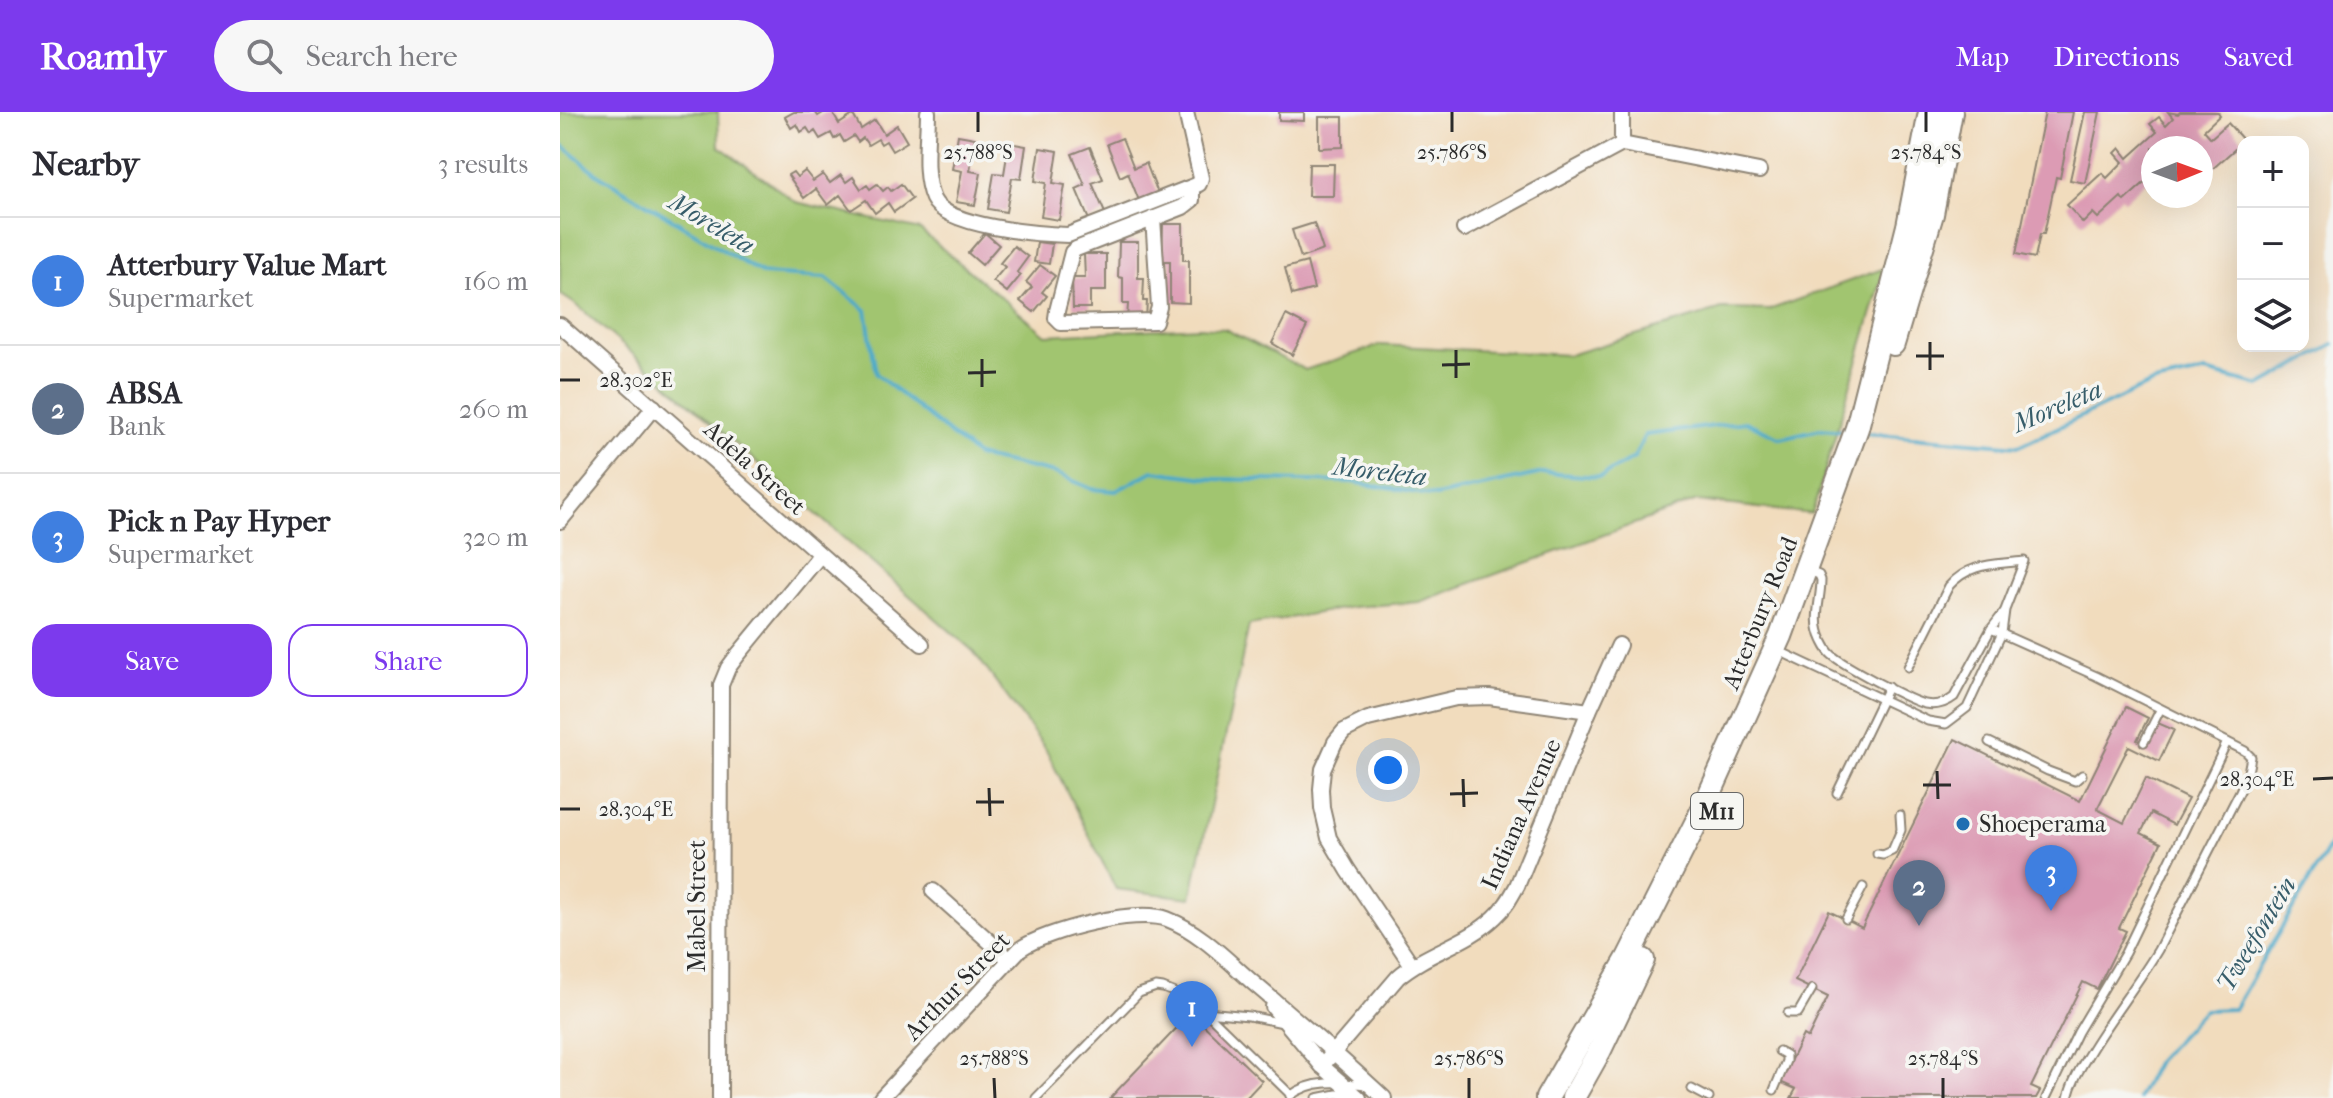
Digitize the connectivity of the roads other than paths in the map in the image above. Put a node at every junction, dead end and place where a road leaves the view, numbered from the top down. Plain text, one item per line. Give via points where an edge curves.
1 (928, 112) edge
2 (1186, 112) edge
3 (1622, 112) edge
4 (1930, 112) edge
5 (1951, 112) edge
6 (1622, 144) junction
7 (1759, 171) dead end
8 (1196, 183) junction
9 (1153, 218) junction
10 (1464, 229) dead end
11 (560, 325) edge
12 (1875, 385) junction
13 (654, 407) junction
14 (560, 521) edge
15 (820, 555) junction
16 (1812, 573) junction
17 (2005, 610) junction
18 (1991, 629) junction
19 (2002, 633) junction
20 (922, 644) dead end
21 (1619, 645) dead end
22 (1782, 652) junction
23 (1908, 667) dead end
24 (1888, 687) junction
25 (1883, 699) junction
26 (2160, 710) junction
27 (1589, 711) junction
28 (1989, 742) dead end
29 (2144, 742) dead end
30 (2227, 742) junction
31 (2082, 775) dead end
32 (1837, 793) dead end
33 (1900, 815) dead end
34 (1877, 854) dead end
35 (1863, 887) dead end
36 (933, 891) dead end
37 (1846, 919) dead end
38 (1009, 959) junction
39 (1412, 965) junction
40 (1812, 989) dead end
41 (1262, 990) junction
42 (1206, 1012) junction
43 (1788, 1013) dead end
44 (1286, 1024) junction
45 (1779, 1051) dead end
46 (1334, 1052) junction
47 (1322, 1066) junction
48 (1341, 1082) junction
49 (1372, 1086) junction
50 (1692, 1089) dead end
51 (1774, 1090) dead end
52 (1290, 1096) edge
53 (1357, 1097) edge
54 (720, 1098) edge
55 (881, 1098) edge
56 (1036, 1098) edge
57 (1317, 1098) edge
58 (1384, 1098) edge
59 (1547, 1098) edge
60 (1573, 1098) edge
61 (1709, 1098) edge
62 (2046, 1098) edge
63 (2068, 1098) edge

1 - 8 street via 927,176 932,197 958,218 1068,235
2 - 8 street
3 - 6 street
4 - 12 main road, Atterbury Road / M11
5 - 12 main road, Atterbury Road / M11 via 1932,214
6 - 7 street
6 - 10 street
8 - 9 street via 1192,200
9 - 9 street via 1159,307 1155,321 1061,323 1057,311 1072,252
11 - 13 street, Adela Street
12 - 16 main road, Atterbury Road / M11
13 - 14 street
13 - 15 street, Adela Street
15 - 20 street, Adela Street
15 - 54 street, Mabel Street via 737,656 721,685
16 - 22 main road, Atterbury Road / M11
16 - 24 lane via 1822,583 1817,625 1828,651
17 - 18 lane
17 - 19 lane
17 - 23 lane via 2024,561 1959,575
18 - 19 lane
18 - 24 lane via 1950,700 1925,704
19 - 25 lane via 1967,708 1953,721 1934,723
19 - 26 lane
21 - 27 street, Indiana Avenue
22 - 25 lane
22 - 59 main road, Atterbury Road / M11 via 1628,958
22 - 60 main road, Atterbury Road / M11 via 1677,893
24 - 25 lane
25 - 32 lane
26 - 29 lane
26 - 30 lane
27 - 39 street, Indiana Avenue via 1504,907 1478,931
27 - 39 street via 1489,697 1456,698 1368,719 1335,742 1323,769 1325,827
28 - 31 lane via 2075,781
30 - 62 lane via 2152,901
30 - 63 lane via 2251,757 2244,782 2158,950 2108,1022
33 - 34 lane via 1901,830 1892,851
35 - 37 lane
36 - 38 street
38 - 41 street, Arthur Street via 1041,937 1146,915 1173,922
38 - 55 street, Arthur Street
39 - 46 street, Indiana Avenue
40 - 43 lane via 1798,1013
41 - 44 street
41 - 46 street
42 - 44 lane
42 - 52 lane
42 - 56 lane via 1169,989 1139,993
44 - 47 street
45 - 51 lane via 1786,1061
46 - 47 street, Indiana Avenue
46 - 49 street
47 - 48 street
48 - 49 lane
48 - 52 lane via 1307,1086
48 - 53 street
49 - 58 street
50 - 61 lane
53 - 57 lane

